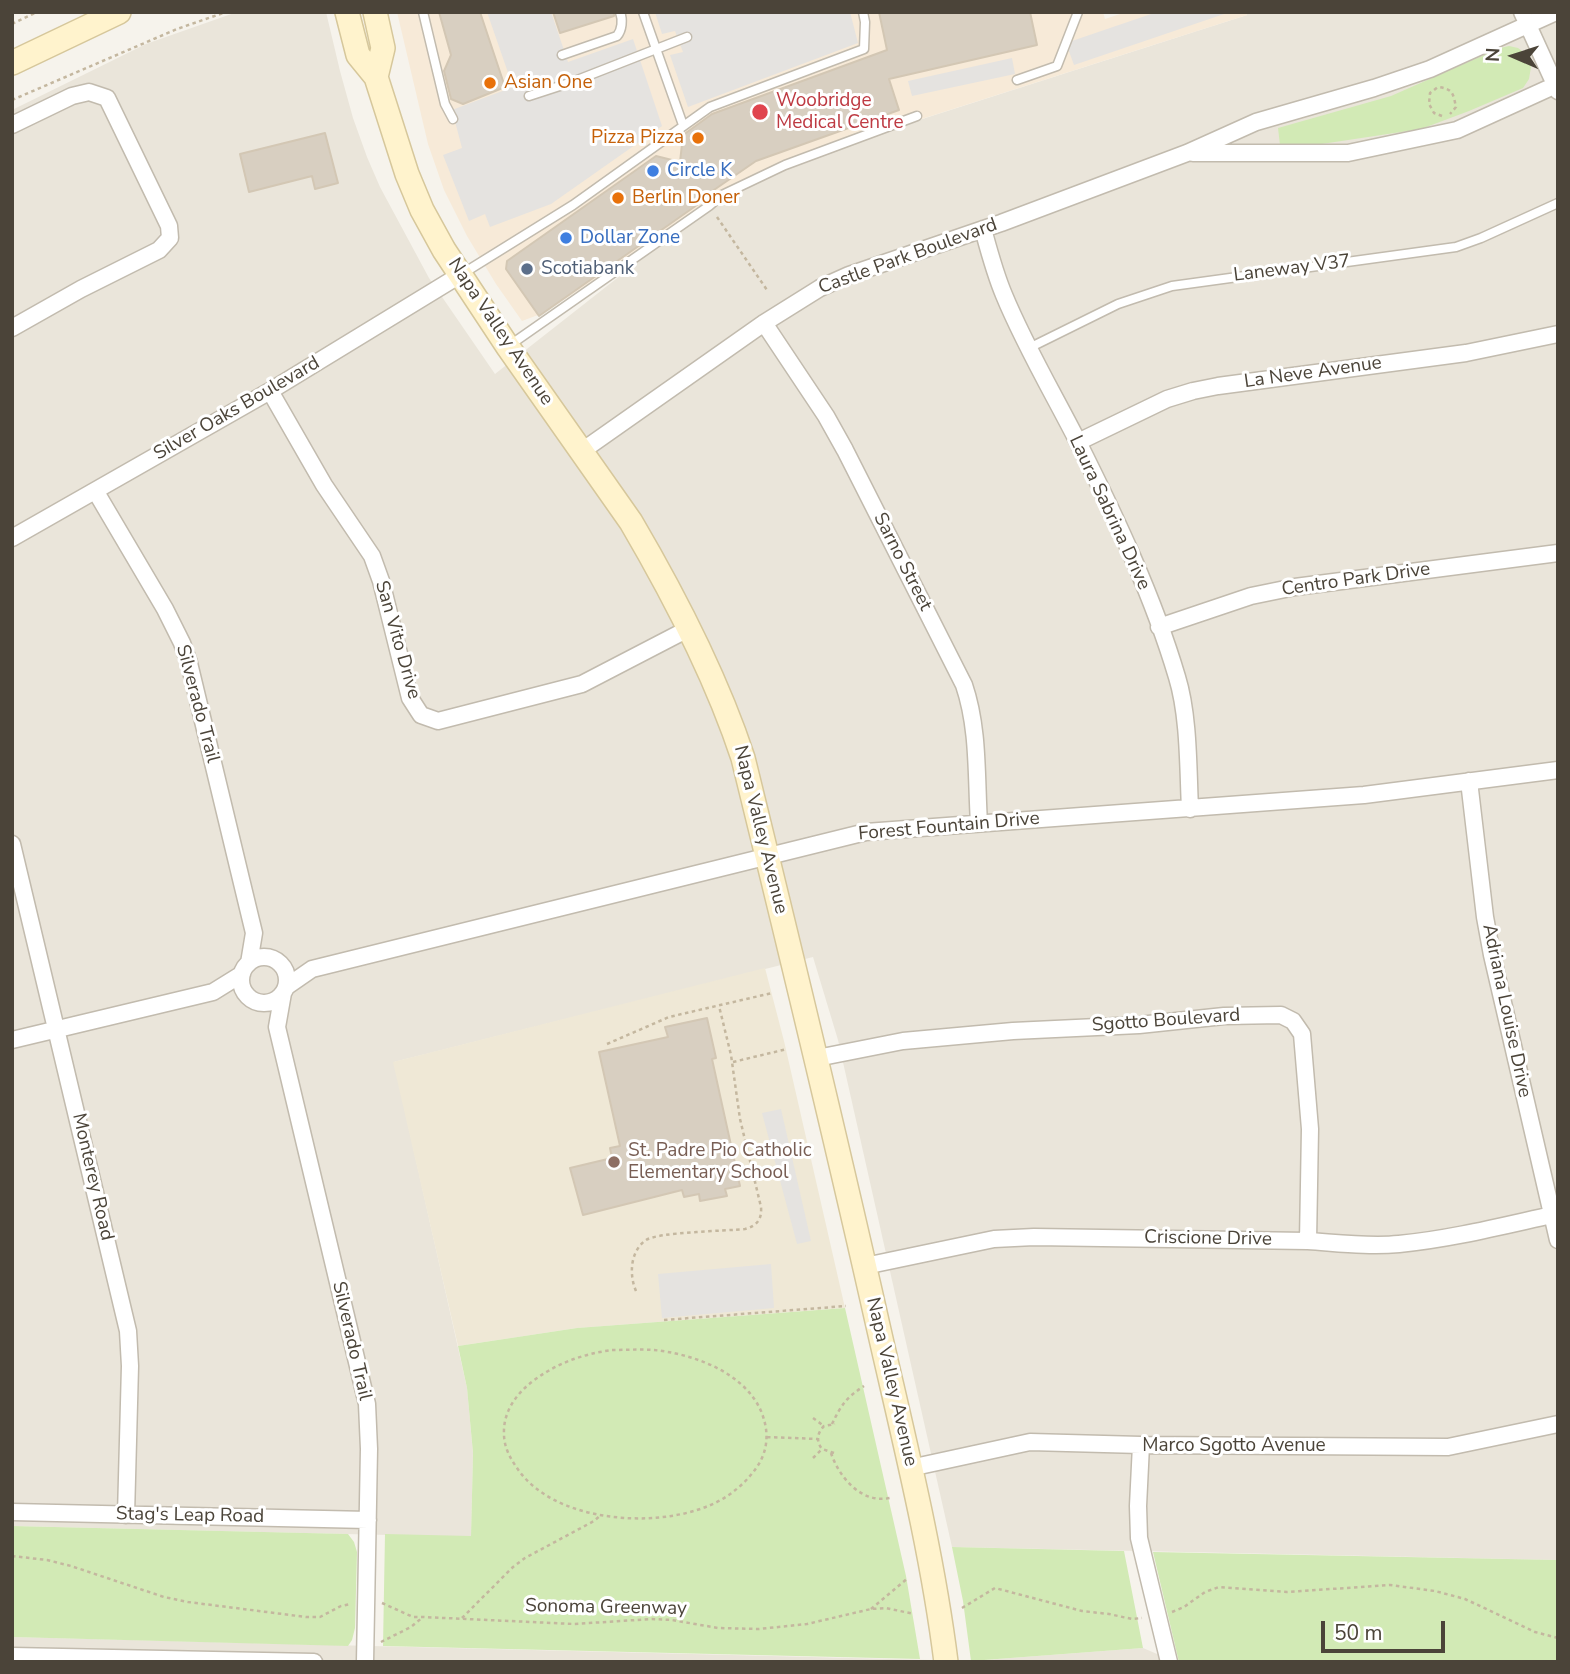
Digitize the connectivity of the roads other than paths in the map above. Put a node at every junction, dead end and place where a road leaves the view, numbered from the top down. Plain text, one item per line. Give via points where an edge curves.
1 (119, 12) edge
2 (347, 12) edge
3 (374, 12) edge
4 (423, 12) edge
5 (620, 12) edge
6 (643, 12) edge
7 (863, 12) edge
8 (1078, 12) edge
9 (1556, 12) edge
10 (1525, 19) edge
11 (687, 37) dead end
12 (657, 49) junction
13 (562, 55) dead end
14 (12, 63) edge
15 (376, 77) junction
16 (1017, 80) dead end
17 (1557, 87) edge
18 (529, 96) dead end
19 (917, 116) dead end
20 (453, 119) dead end
21 (12, 125) edge
22 (683, 125) junction
23 (1187, 153) junction
24 (1558, 203) edge
25 (983, 229) junction
26 (460, 275) junction
27 (764, 323) junction
28 (12, 328) edge
29 (1558, 334) edge
30 (508, 347) junction
31 (1029, 348) junction
32 (270, 391) junction
33 (1078, 442) junction
34 (582, 451) junction
35 (96, 492) junction
36 (12, 538) edge
37 (1558, 553) edge
38 (1159, 627) junction
39 (688, 629) junction
40 (1558, 770) edge
41 (1469, 781) junction
42 (1190, 809) junction
43 (979, 823) junction
44 (12, 844) edge
45 (767, 856) junction
46 (254, 933) junction
47 (277, 961) junction
48 (312, 968) junction
49 (245, 969) junction
50 (285, 990) junction
51 (213, 992) junction
52 (252, 999) junction
53 (277, 1027) junction
54 (57, 1030) junction
55 (12, 1040) edge
56 (817, 1058) junction
57 (1552, 1214) junction
58 (1558, 1240) edge
59 (1308, 1241) junction
60 (864, 1266) junction
61 (1558, 1424) edge
62 (1141, 1445) junction
63 (910, 1468) junction
64 (12, 1512) edge
65 (126, 1515) junction
66 (368, 1520) junction
67 (12, 1656) edge
68 (187, 1660) edge
69 (314, 1662) edge
70 (365, 1662) edge
71 (946, 1662) edge
72 (1169, 1662) edge

1 - 14 street
2 - 15 street, Napa Valley Avenue via 358,55
3 - 15 street, Napa Valley Avenue via 383,48
4 - 20 lane via 445,104
5 - 13 lane via 617,36
6 - 12 lane
7 - 22 lane via 864,49 710,107
8 - 16 lane via 1057,66
9 - 10 street, Castle Park Boulevard
10 - 17 street
10 - 23 street, Castle Park Boulevard via 1430,69 1255,122
11 - 12 lane
12 - 18 lane
12 - 22 lane
15 - 26 street, Napa Valley Avenue via 407,174
17 - 23 street, Castle Park Boulevard via 1457,130 1348,153
19 - 30 lane via 785,165 722,195
21 - 28 street via 72,96 89,92 107,98 169,226 170,238 159,250
22 - 26 lane via 573,205
23 - 25 street, Castle Park Boulevard
24 - 31 lane, Laneway V37 via 1457,247 1172,286 1118,304
25 - 27 street, Castle Park Boulevard via 839,279
25 - 31 street, Laura Sabrina Drive via 1003,292
26 - 30 street, Napa Valley Avenue
26 - 32 street, Silver Oaks Boulevard
27 - 34 street, Castle Park Boulevard
27 - 43 street, Sarno Street via 845,450 964,685 974,727
29 - 33 street, La Neve Avenue via 1466,353 1192,391
30 - 34 street, Napa Valley Avenue
31 - 33 street, Laura Sabrina Drive
32 - 35 street, Silver Oaks Boulevard
32 - 39 street, San Vito Drive via 372,556 410,698 421,715 438,721 582,684
33 - 38 street, Laura Sabrina Drive via 1131,552
34 - 39 street, Napa Valley Avenue via 636,531
35 - 36 street, Silver Oaks Boulevard
35 - 46 street, Silverado Trail via 182,643
37 - 38 street, Centro Park Drive via 1295,587 1251,596
38 - 42 street, Laura Sabrina Drive via 1183,703
39 - 45 street, Napa Valley Avenue via 733,727
40 - 41 street, Forest Fountain Drive
41 - 42 street, Forest Fountain Drive
41 - 57 street, Adriana Louise Drive via 1492,955
42 - 43 street, Forest Fountain Drive
43 - 45 street, Forest Fountain Drive via 866,832
44 - 54 street, Monterey Road
45 - 48 street, Forest Fountain Drive
45 - 56 street, Napa Valley Avenue
46 - 47 street, Silverado Trail
46 - 49 street, Silverado Trail
47 - 48 street, Forest Fountain Drive
47 - 49 street via 261,957
47 - 50 street via 287,974
48 - 50 street, Forest Fountain Drive
49 - 51 street
49 - 52 street via 242,986
50 - 52 street via 271,1002
50 - 53 street, Silverado Trail
51 - 52 street
51 - 54 street
52 - 53 street, Silverado Trail
53 - 66 street, Silverado Trail via 367,1404
54 - 55 street
54 - 65 street, Monterey Road via 128,1331
56 - 59 street, Sgotto Boulevard via 903,1041 1281,1015 1293,1021 1302,1034 1311,1129
56 - 60 street, Napa Valley Avenue
57 - 58 street, Adriana Louise Drive
57 - 59 street, Criscione Drive via 1397,1244
59 - 60 street, Criscione Drive via 994,1239
60 - 63 street, Napa Valley Avenue
61 - 62 street, Marco Sgotto Avenue via 1448,1447
62 - 63 street, Marco Sgotto Avenue via 1030,1442
62 - 72 street via 1139,1538
63 - 71 street, Napa Valley Avenue via 933,1571
64 - 65 street, Stag's Leap Road
65 - 66 street, Stag's Leap Road
66 - 70 street, Silverado Trail
67 - 68 street
68 - 69 street

